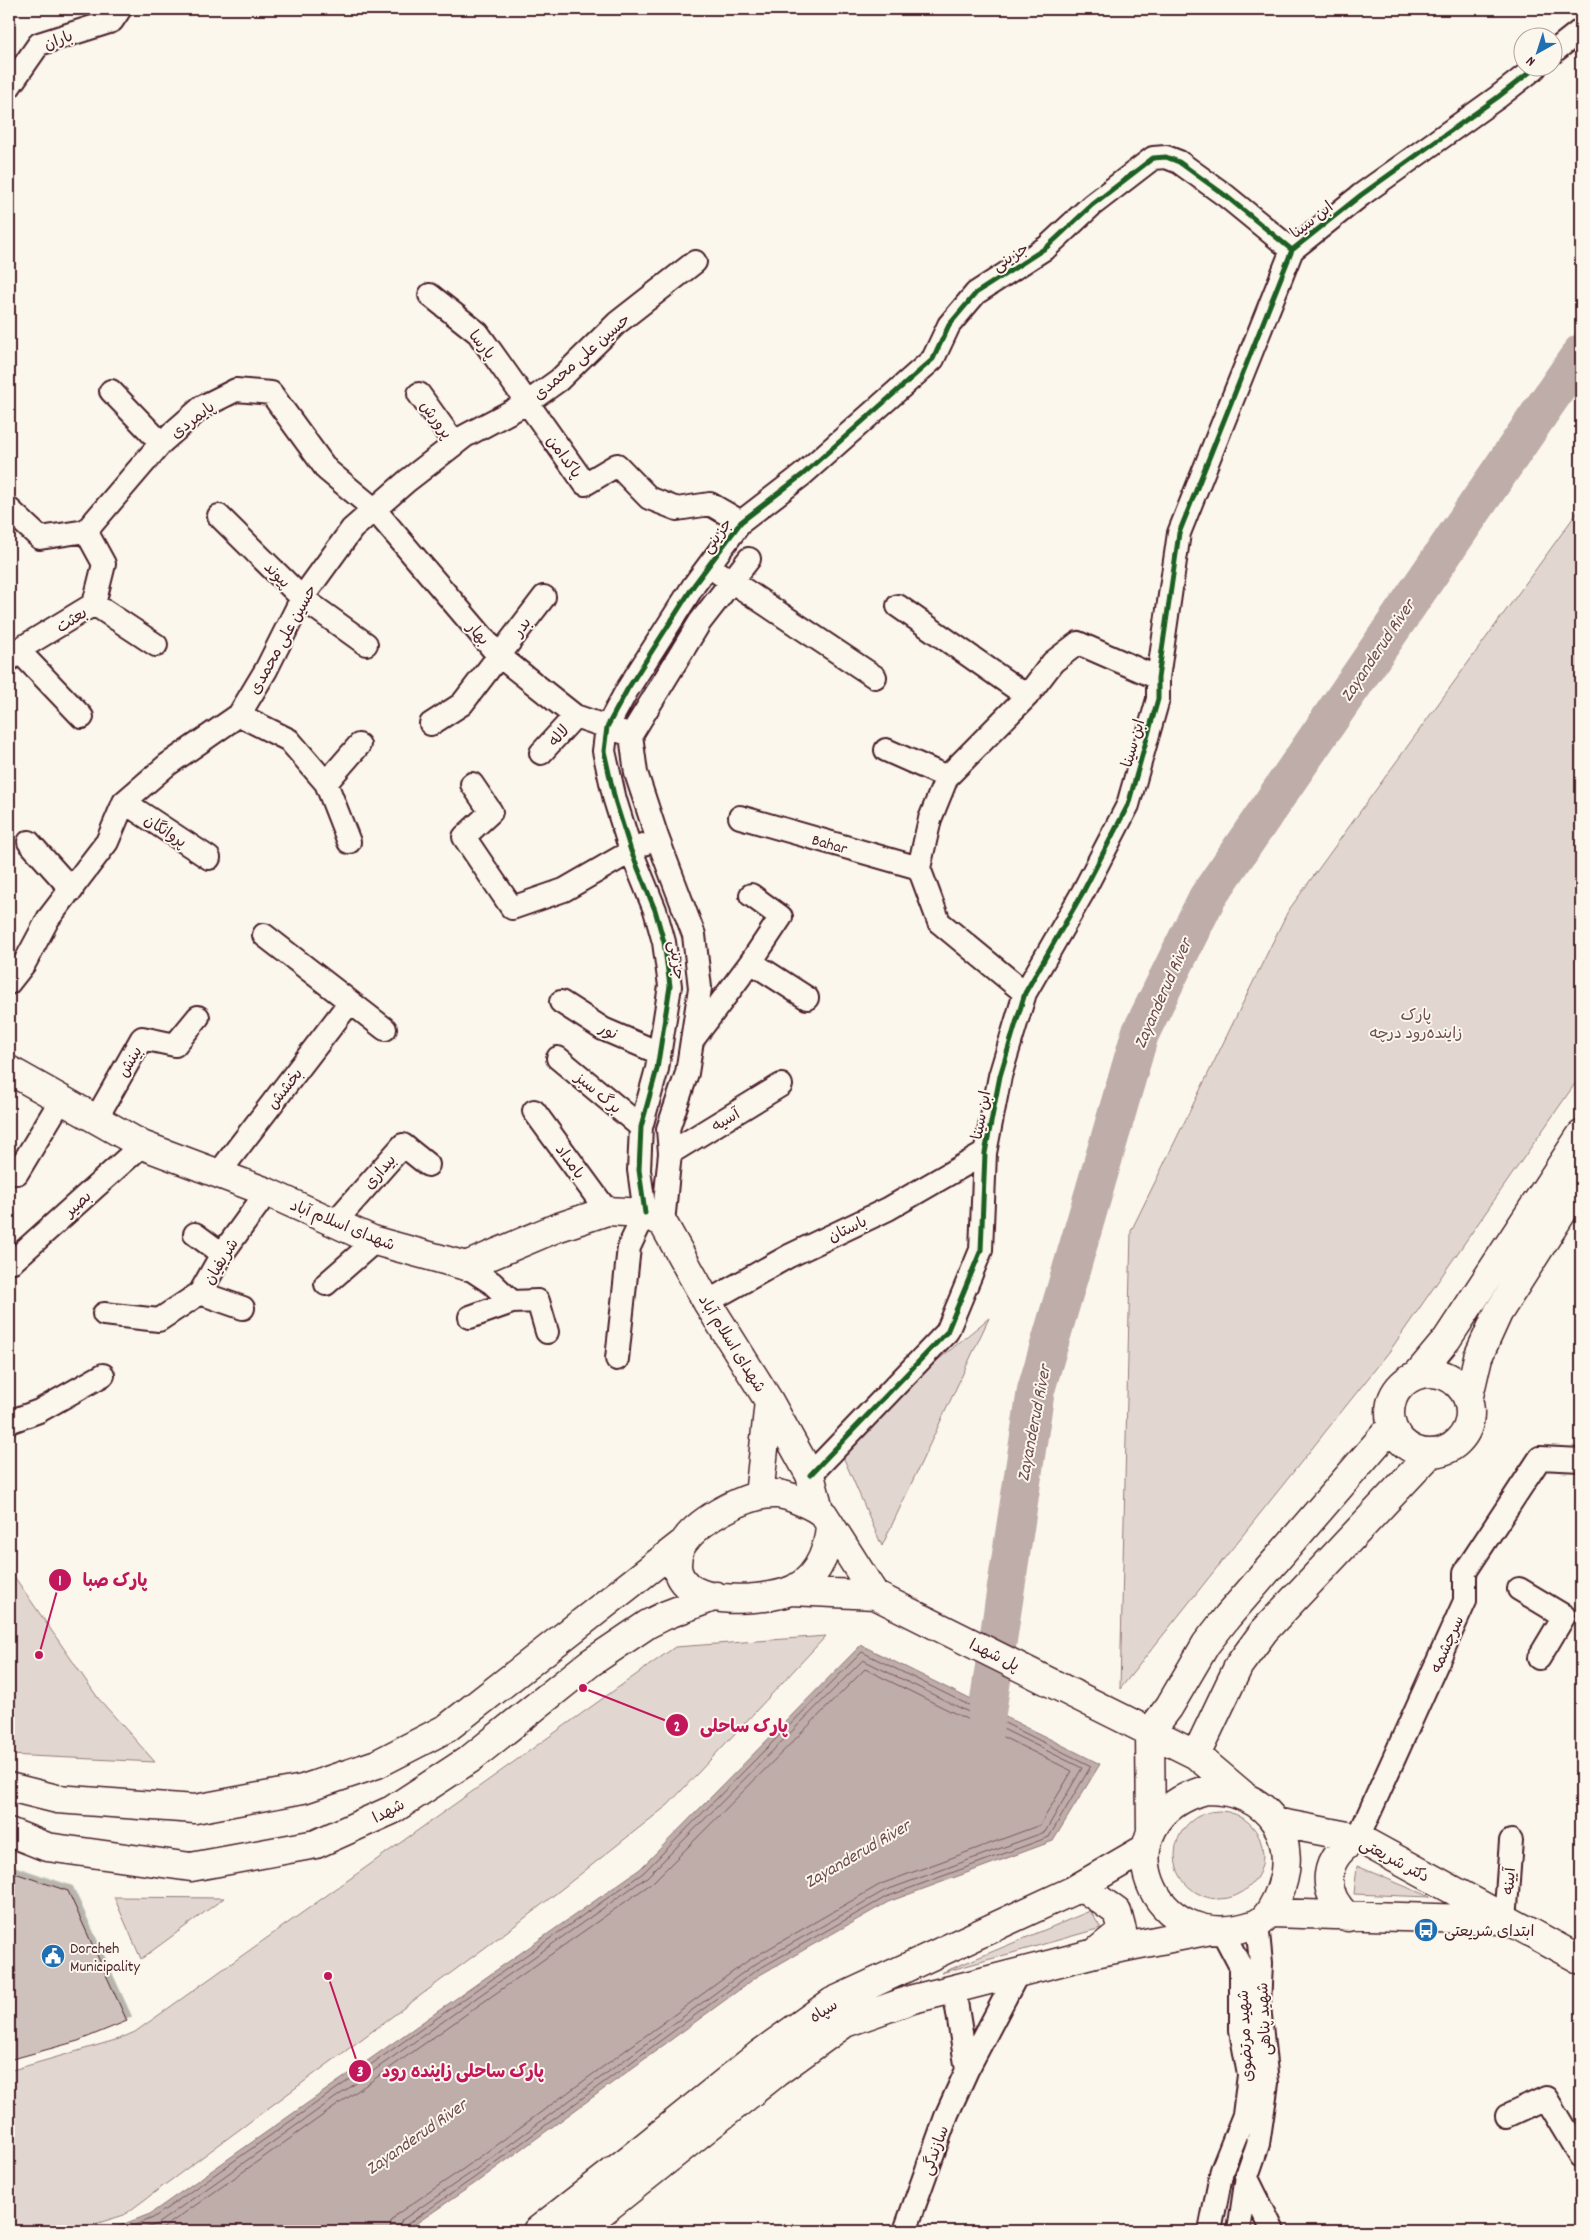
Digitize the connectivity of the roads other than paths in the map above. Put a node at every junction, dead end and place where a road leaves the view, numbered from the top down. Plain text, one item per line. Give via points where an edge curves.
1 (120, 9) edge
2 (1581, 30) edge
3 (1562, 45) edge
4 (1522, 78) edge
5 (9, 87) edge
6 (1292, 250) junction
7 (695, 262) dead end
8 (430, 295) dead end
9 (111, 390) dead end
10 (419, 394) dead end
11 (526, 403) junction
12 (161, 443) junction
13 (455, 444) junction
14 (9, 509) edge
15 (374, 510) junction
16 (220, 516) dead end
17 (741, 522) junction
18 (86, 531) junction
19 (749, 559) dead end
20 (709, 565) junction
21 (731, 582) junction
22 (544, 597) dead end
23 (302, 598) junction
24 (94, 604) junction
25 (898, 606) dead end
26 (366, 644) dead end
27 (156, 645) dead end
28 (14, 655) edge
29 (498, 655) junction
30 (875, 677) dead end
31 (1158, 678) junction
32 (1027, 696) junction
33 (239, 715) junction
34 (575, 716) junction
35 (82, 717) dead end
36 (431, 724) dead end
37 (607, 727) junction
38 (631, 735) junction
39 (359, 745) dead end
40 (886, 750) dead end
41 (541, 753) dead end
42 (948, 777) junction
43 (326, 783) junction
44 (472, 784) dead end
45 (124, 802) junction
46 (740, 818) dead end
47 (657, 838) junction
48 (29, 842) dead end
49 (349, 842) dead end
50 (631, 851) junction
51 (209, 858) dead end
52 (919, 868) junction
53 (72, 890) junction
54 (751, 895) dead end
55 (264, 935) dead end
56 (694, 935) junction
57 (664, 942) junction
58 (751, 962) junction
59 (9, 982) edge
60 (1025, 993) junction
61 (807, 998) dead end
62 (350, 1002) junction
63 (561, 1002) dead end
64 (198, 1017) dead end
65 (385, 1029) dead end
66 (693, 1039) junction
67 (660, 1053) junction
68 (558, 1058) dead end
69 (9, 1070) edge
70 (782, 1085) dead end
71 (61, 1100) junction
72 (534, 1111) dead end
73 (96, 1119) junction
74 (640, 1127) junction
75 (1581, 1135) edge
76 (142, 1145) junction
77 (985, 1152) junction
78 (670, 1153) junction
79 (428, 1165) dead end
80 (17, 1173) dead end
81 (218, 1174) junction
82 (1581, 1183) edge
83 (267, 1192) junction
84 (607, 1211) junction
85 (654, 1218) junction
86 (335, 1222) junction
87 (195, 1234) dead end
88 (375, 1241) junction
89 (222, 1254) junction
90 (13, 1261) dead end
91 (466, 1266) junction
92 (326, 1284) dead end
93 (200, 1293) junction
94 (512, 1302) junction
95 (708, 1302) junction
96 (243, 1308) dead end
97 (104, 1314) dead end
98 (470, 1317) dead end
99 (547, 1332) dead end
100 (617, 1359) dead end
101 (103, 1375) dead end
102 (1417, 1375) junction
103 (1468, 1400) junction
104 (769, 1401) junction
105 (9, 1422) edge
106 (1392, 1426) junction
107 (1431, 1453) junction
108 (1581, 1460) edge
109 (810, 1475) junction
110 (759, 1496) junction
111 (825, 1518) junction
112 (683, 1543) junction
113 (1519, 1589) dead end
114 (792, 1591) junction
115 (875, 1595) junction
116 (716, 1596) junction
117 (1539, 1658) dead end
118 (1150, 1732) junction
119 (1196, 1755) junction
120 (9, 1787) edge
121 (1242, 1794) junction
122 (1275, 1822) junction
123 (9, 1832) edge
124 (1358, 1838) junction
125 (1149, 1840) junction
126 (1512, 1841) dead end
127 (1081, 1886) junction
128 (1348, 1917) junction
129 (1263, 1918) junction
130 (1505, 1920) junction
131 (1216, 1930) junction
132 (1095, 1953) junction
133 (1581, 1960) edge
134 (1238, 1962) junction
135 (1261, 1963) junction
136 (1018, 1972) junction
137 (954, 1989) junction
138 (967, 2070) junction
139 (1507, 2116) dead end
140 (1581, 2156) edge
141 (1222, 2170) junction
142 (1248, 2176) junction
143 (537, 2231) edge
144 (578, 2231) edge
145 (905, 2231) edge
146 (1210, 2231) edge
147 (1239, 2231) edge
148 (1272, 2231) edge

1 - 5 street, باران via 112,21 39,44
2 - 3 street
4 - 6 street, ابن سینا via 1361,195
6 - 17 street, جزینی via 1179,162 1166,157 1153,158 1092,205 1047,247 976,292 949,325 933,359 802,475
6 - 31 street, ابن سینا via 1179,533
7 - 11 street, حسین علی محمدی via 617,323 558,380
8 - 11 street, پارسا via 478,333
9 - 12 street
10 - 13 street, پرورش
11 - 13 street, حسین علی محمدی
11 - 17 street, پاکدامن via 585,484 617,465 649,498 677,509 710,504
12 - 15 street, پایمردی via 202,407 236,390 271,393 327,470
12 - 18 street, پایمردی
13 - 15 street, حسین علی محمدی
14 - 18 street via 40,538
15 - 23 street, حسین علی محمدی via 352,528
15 - 29 street, بهار
16 - 23 street, پیوند
17 - 20 street, جزینی
18 - 24 street, بعثت via 104,564
19 - 21 street
20 - 21 street
20 - 37 street, جزینی via 660,636
21 - 30 street
21 - 38 street via 700,622
22 - 29 street, بدر
23 - 26 street, پیوند
23 - 33 street, حسین علی محمدی
24 - 27 street
24 - 28 street, بعثت
25 - 32 street
28 - 35 street
29 - 34 street, بهار
29 - 36 street, بدر via 462,704
31 - 32 street via 1078,642 1053,662
31 - 60 street, ابن سینا via 1158,699 1128,805 1084,892
32 - 42 street
33 - 43 street via 289,740
33 - 45 street, حسین علی محمدی via 167,765
34 - 37 street, بهار
34 - 41 street, لاله
37 - 38 street, بهار
37 - 50 street, جزینی via 604,751
38 - 47 street via 636,773
39 - 43 street
40 - 42 street
42 - 52 street via 930,819
43 - 49 street
44 - 50 street via 491,812 464,837 512,908 564,890
45 - 51 street, پروانگان
45 - 53 street, حسین علی محمدی via 108,842
46 - 52 street, Bahar
47 - 50 street
47 - 56 street
48 - 53 street
50 - 57 street, جزینی
52 - 60 street via 939,922
53 - 59 street, حسین علی محمدی via 48,919 24,964
54 - 58 street via 781,917
55 - 62 street
56 - 57 street
56 - 66 street via 700,988
57 - 67 street, جزینی via 670,986
58 - 61 street
58 - 66 street
60 - 77 street, ابن سینا via 1000,1076
62 - 65 street
62 - 81 street, بخشش
63 - 67 street, نور via 603,1029
64 - 73 street, بینش via 175,1045 142,1038
66 - 78 street via 687,1072 668,1129
67 - 74 street, جزینی
68 - 74 street, برگ سبز
69 - 71 main road, شهدای اسلام آباد
70 - 78 street, آسیه
71 - 73 main road, شهدای اسلام آباد
71 - 80 street
72 - 84 street, بامداد
73 - 76 main road, شهدای اسلام آباد
74 - 85 street, جزینی via 638,1170
75 - 102 main road via 1447,1339
76 - 81 main road, شهدای اسلام آباد
76 - 90 street, بصیر
77 - 95 street, باستان via 888,1209 789,1256
77 - 109 street, ابن سینا via 981,1250 947,1332
78 - 85 street
79 - 86 street, بیداری via 403,1145
81 - 83 main road, شهدای اسلام آباد
82 - 103 main road via 1498,1313 1478,1357
83 - 86 main road, شهدای اسلام آباد
83 - 89 street, شریفیان
84 - 85 main road
84 - 91 main road via 556,1228
85 - 95 main road, شهدای اسلام آباد
85 - 100 street via 628,1247
86 - 88 main road, شهدای اسلام آباد
87 - 89 street
88 - 91 main road, شهدای اسلام آباد
88 - 92 street
89 - 93 street, شریفیان
91 - 94 street via 492,1283
93 - 96 street
93 - 97 street, شریفیان via 159,1320
94 - 98 street
94 - 99 street via 538,1301
95 - 104 main road, شهدای اسلام آباد
101 - 105 street via 39,1411
102 - 103 main road via 1430,1373 1448,1378 1462,1389
102 - 106 main road via 1406,1381 1395,1396 1390,1414
103 - 107 main road via 1469,1425 1463,1436 1444,1451
104 - 109 main road, شهدای اسلام آباد
104 - 110 main road, شهدای اسلام آباد
106 - 107 main road via 1407,1446
106 - 118 main road via 1228,1616 1206,1644 1169,1707
107 - 119 main road via 1264,1631 1239,1664
108 - 124 street, سرچشمه via 1540,1458 1465,1572 1465,1601
109 - 111 main road, شهدای اسلام آباد
110 - 111 main road via 777,1494
110 - 112 main road via 718,1513
111 - 114 main road via 829,1544 821,1562 808,1580
111 - 115 main road
112 - 116 main road via 676,1559 678,1576 699,1594
112 - 120 main road via 447,1728 377,1764 304,1789 194,1809 57,1798
113 - 117 street via 1564,1616
114 - 115 main road
114 - 116 main road via 755,1598
115 - 118 main road, پل شهدا
116 - 123 main road, شهدا via 648,1624 590,1663 470,1759 392,1810 316,1844 192,1867 46,1847
118 - 119 main road, پل شهدا
118 - 125 main road
119 - 121 main road, پل شهدا
121 - 122 main road via 1262,1806
121 - 125 main road via 1206,1790 1189,1795 1160,1816
122 - 124 main road, دکتر شریعتی
122 - 129 main road via 1285,1845 1286,1868 1280,1890
124 - 128 main road via 1336,1855 1328,1882 1338,1908
124 - 130 main road, دکتر شریعتی
125 - 127 main road, سپاه
125 - 131 main road via 1146,1868 1161,1903 1175,1917
126 - 130 street, آیینه
127 - 132 main road via 1117,1912 1122,1931
127 - 143 main road, سپاه via 832,2002 761,2052
128 - 129 main road, دکتر شریعتی
128 - 130 main road, دکتر شریعتی
129 - 131 main road
129 - 135 street, شهید پناهی
130 - 133 main road, دکتر شریعتی
131 - 132 main road, سپاه
131 - 134 street, شهيد مرتضوی
132 - 136 main road, سپاه
134 - 135 street via 1250,1957
134 - 141 street, شهيد مرتضوی via 1241,1967 1241,2031 1249,2075 1244,2115
135 - 142 street, شهید پناهی via 1259,2006 1267,2083 1258,2144
136 - 137 main road, سپاه
136 - 138 street, سازندگی
137 - 138 street
137 - 144 main road, سپاه via 913,1999 845,2023 776,2073
138 - 145 street, سازندگی via 947,2114
139 - 140 street via 1546,2098
141 - 142 street
141 - 146 street, شهيد مرتضوی
142 - 147 street, شهید پناهی
142 - 148 street

